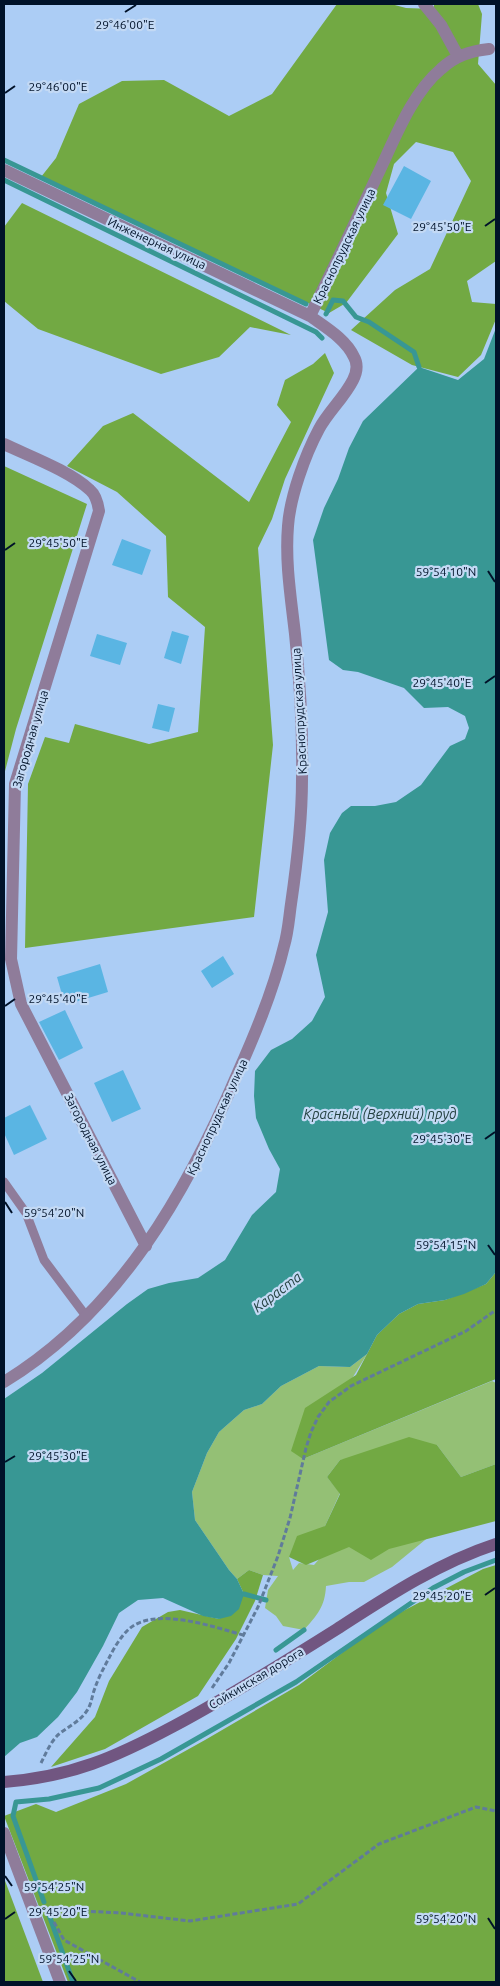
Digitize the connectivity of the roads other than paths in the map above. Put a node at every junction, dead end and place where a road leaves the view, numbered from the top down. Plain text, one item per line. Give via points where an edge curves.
1 (424, 4) edge
2 (489, 49) dead end
3 (458, 56) junction
4 (4, 170) edge
5 (310, 316) junction
6 (4, 444) edge
7 (8, 960) edge
8 (4, 1182) edge
9 (146, 1246) junction
10 (86, 1316) junction
11 (4, 1382) edge
12 (496, 1544) edge
13 (4, 1782) edge
14 (4, 1833) edge
15 (60, 1982) edge

1 - 3 street via 441,25
2 - 3 street, Краснопрудская улица via 472,50
3 - 5 street, Краснопрудская улица via 440,69 405,119
4 - 5 street, Инженерная улица
5 - 9 street, Краснопрудская улица via 347,345 355,358 357,370 320,428 302,470 288,524 287,559 302,737 302,782 297,865 285,945 266,1006 223,1108 196,1164
6 - 7 street, Загородная улица via 92,490 99,511 15,784
7 - 9 street, Загородная улица via 21,1004
8 - 10 lane via 26,1213 44,1260
9 - 10 street, Краснопрудская улица
10 - 11 street, Краснопрудская улица via 59,1343
12 - 13 main road, Сойкинская дорога via 434,1569 241,1689 138,1746 84,1768 33,1780
14 - 15 street

